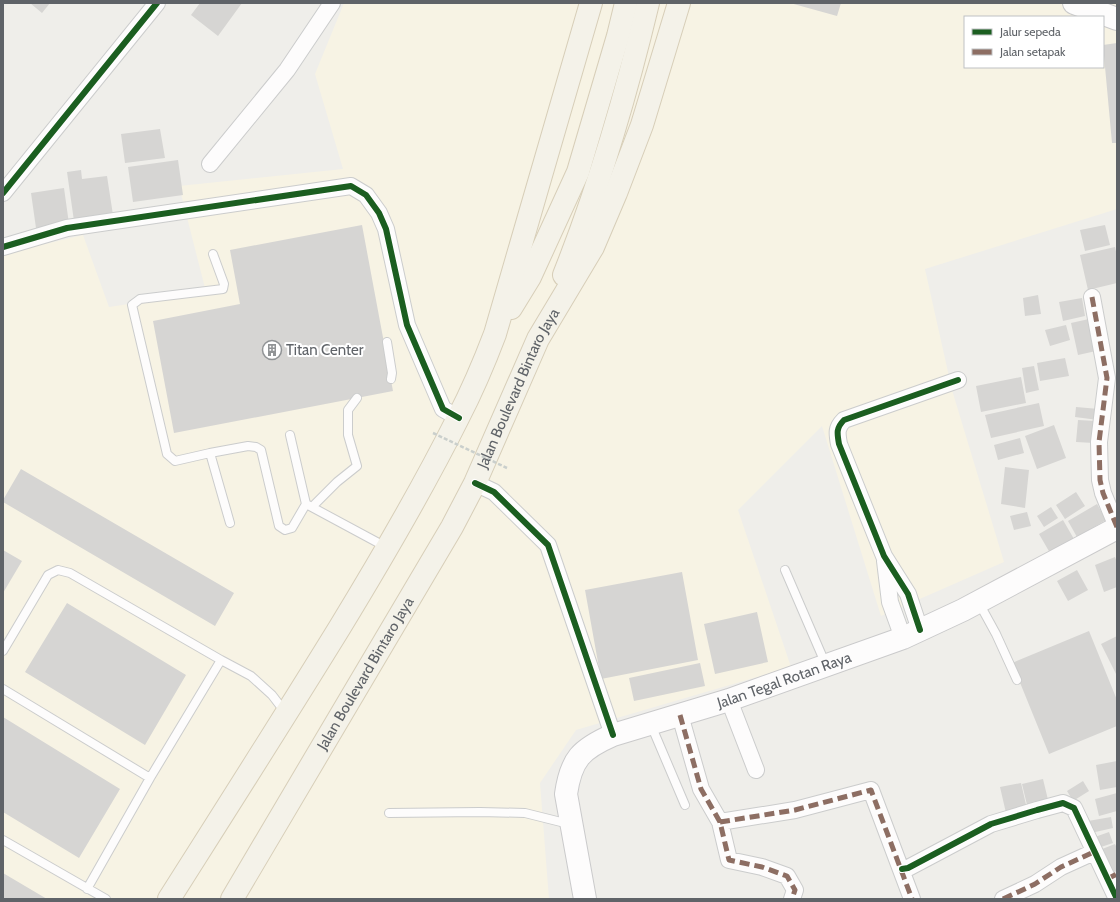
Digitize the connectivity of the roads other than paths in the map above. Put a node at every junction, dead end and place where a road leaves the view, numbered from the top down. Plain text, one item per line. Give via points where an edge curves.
1 (157, 3) edge
2 (332, 3) edge
3 (591, 3) edge
4 (626, 3) edge
5 (648, 3) edge
6 (679, 3) edge
7 (1074, 3) edge
8 (1117, 19) edge
9 (210, 164) dead end
10 (3, 193) edge
11 (3, 248) edge
12 (213, 254) dead end
13 (1092, 297) dead end
14 (496, 334) junction
15 (538, 339) junction
16 (387, 342) dead end
17 (391, 379) dead end
18 (958, 380) dead end
19 (357, 398) dead end
20 (459, 418) junction
21 (290, 435) dead end
22 (210, 453) junction
23 (475, 483) junction
24 (309, 506) junction
25 (230, 523) dead end
26 (1117, 528) edge
27 (388, 548) junction
28 (785, 570) dead end
29 (978, 602) junction
30 (912, 634) junction
31 (3, 651) edge
32 (221, 660) junction
33 (826, 666) junction
34 (1017, 680) dead end
35 (3, 689) edge
36 (729, 700) junction
37 (287, 714) junction
38 (680, 715) junction
39 (650, 723) junction
40 (613, 735) junction
41 (756, 770) dead end
42 (150, 778) junction
43 (686, 805) dead end
44 (389, 813) dead end
45 (720, 822) junction
46 (572, 825) junction
47 (3, 840) edge
48 (1094, 852) junction
49 (902, 869) junction
50 (1112, 877) edge
51 (87, 889) junction
52 (106, 899) edge
53 (169, 899) edge
54 (232, 899) edge
55 (585, 899) edge
56 (792, 899) edge
57 (912, 899) edge
58 (1003, 899) edge
59 (1117, 899) edge

1 - 10 street
2 - 9 street via 287,70
3 - 14 main road
4 - 14 main road via 578,172 530,277
5 - 15 main road via 626,90 595,189
6 - 15 main road, Jalan Boulevard Bintaro Jaya via 642,125 616,194 593,247
7 - 8 main road
11 - 20 street via 67,228 351,186 366,195 379,213 386,229 407,325 443,409
12 - 22 lane via 224,284 223,289 140,299 132,305 167,454 175,461
13 - 26 street via 1107,378 1099,442 1100,480
14 - 20 main road
15 - 23 main road, Jalan Boulevard Bintaro Jaya
16 - 17 lane
18 - 30 street via 844,420 839,425 837,433 839,444 884,556 908,594
19 - 24 lane via 348,410 348,435 357,466
20 - 27 main road
21 - 24 lane
22 - 24 lane via 248,446 261,450 278,526 285,530 292,528
22 - 25 lane
23 - 40 street via 494,492 548,545
23 - 54 main road, Jalan Boulevard Bintaro Jaya via 452,527
24 - 27 lane
26 - 29 main road, Jalan Tegal Rotan Raya
27 - 37 main road
28 - 33 lane
29 - 30 main road, Jalan Tegal Rotan Raya
29 - 34 lane
30 - 33 main road, Jalan Tegal Rotan Raya
31 - 32 lane via 48,575 58,570 70,573
32 - 37 lane via 252,676
32 - 42 lane
33 - 36 main road, Jalan Tegal Rotan Raya
35 - 42 lane
36 - 38 main road, Jalan Tegal Rotan Raya
36 - 41 street
37 - 53 main road
38 - 39 main road, Jalan Tegal Rotan Raya
38 - 45 street via 701,789
39 - 40 main road, Jalan Tegal Rotan Raya
39 - 43 lane
40 - 46 main road, Jalan Tegal Rotan Raya via 592,746 578,757 572,767 566,794
42 - 51 lane
44 - 46 lane via 525,813
45 - 49 street via 795,810 871,790
45 - 56 street via 729,860 762,867 787,876 796,890
46 - 55 main road, Jalan Tegal Rotan Raya
47 - 51 lane
48 - 49 street via 1074,808 1064,803 991,824
48 - 50 street
48 - 58 street
49 - 57 street
50 - 59 street
51 - 52 lane

